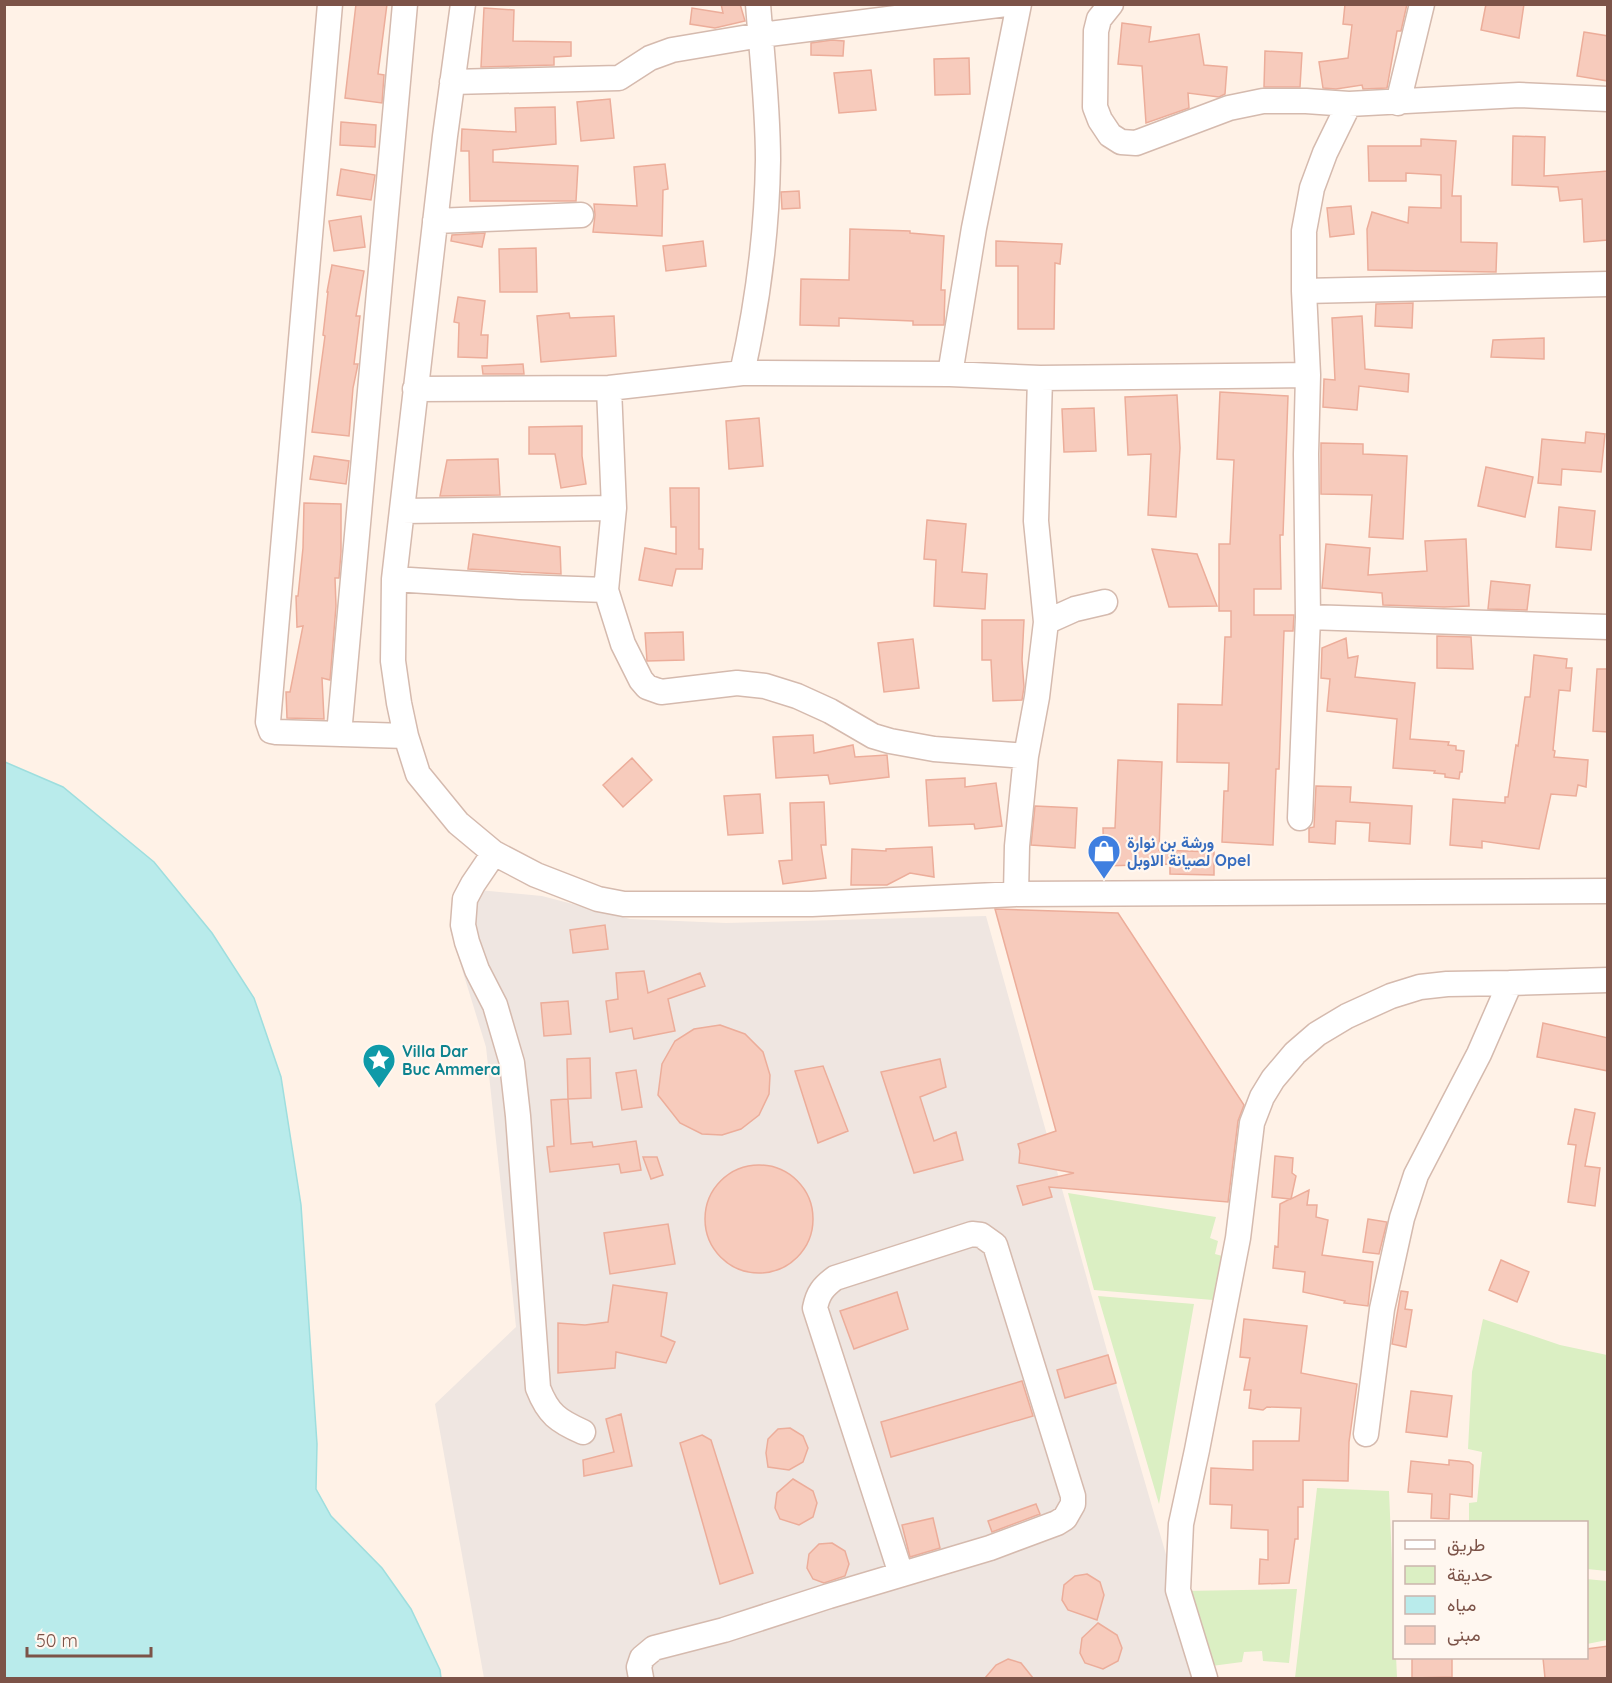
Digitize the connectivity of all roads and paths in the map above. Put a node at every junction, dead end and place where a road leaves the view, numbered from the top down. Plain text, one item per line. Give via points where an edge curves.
1 (330, 4) edge
2 (405, 4) edge
3 (463, 4) edge
4 (758, 4) edge
5 (1006, 4) edge
6 (1019, 4) edge
7 (1111, 4) edge
8 (1422, 4) edge
9 (761, 35) junction
10 (452, 82) junction
11 (1608, 99) edge
12 (1398, 103) junction
13 (1348, 104) junction
14 (581, 215) dead end
15 (435, 221) junction
16 (1608, 284) edge
17 (1304, 291) junction
18 (742, 373) junction
19 (950, 374) junction
20 (1308, 375) junction
21 (1040, 378) junction
22 (609, 388) junction
23 (415, 389) junction
24 (614, 508) junction
25 (402, 511) junction
26 (394, 579) junction
27 (606, 590) junction
28 (1105, 602) dead end
29 (1308, 617) junction
30 (1046, 622) junction
31 (1608, 627) edge
32 (339, 734) junction
33 (406, 736) junction
34 (1026, 756) junction
35 (1300, 818) dead end
36 (495, 853) junction
37 (1608, 891) edge
38 (1016, 894) junction
39 (1608, 980) edge
40 (1510, 983) junction
41 (583, 1432) dead end
42 (1366, 1434) dead end
43 (901, 1574) junction
44 (641, 1678) edge
45 (1206, 1678) edge

1 - 32 street via 268,722 276,732
2 - 32 street
3 - 10 street
4 - 9 street
5 - 9 street
6 - 19 street via 974,228
7 - 13 street via 1099,19 1096,31 1095,107 1110,135 1121,142 1136,143 1229,108 1263,101
8 - 12 street
9 - 10 street via 661,53 619,78
9 - 18 street via 768,159 764,239 756,312
10 - 15 street
11 - 12 street via 1519,95
12 - 13 street
13 - 17 street via 1312,188 1304,231
14 - 15 street
15 - 23 street
16 - 17 street
17 - 20 street
18 - 19 street
18 - 22 street
19 - 21 street
20 - 21 street
20 - 29 street
21 - 30 street via 1036,521
22 - 23 street
22 - 24 street
23 - 25 street
24 - 25 street
24 - 27 street
25 - 26 street
26 - 27 street
26 - 33 street via 393,661
27 - 34 street via 623,644 641,680 653,690 669,692 737,682 765,686 797,696 890,741 934,749
28 - 30 street
29 - 31 street
29 - 35 street
30 - 34 street via 1038,697
32 - 33 street
33 - 36 street via 418,774 458,823
34 - 38 street
36 - 38 street via 574,891 624,904 812,904
36 - 41 street via 465,899 463,925 477,970 495,1005 512,1063 538,1388 552,1414
37 - 38 street
39 - 40 street
40 - 42 street via 1479,1054 1416,1175 1402,1218 1382,1309
40 - 45 street via 1420,987 1347,1016 1295,1053 1262,1097 1252,1123 1238,1238 1181,1524 1178,1590
43 - 43 street via 1057,1523 1073,1504 995,1245 981,1235 972,1234 835,1278 817,1296 815,1308
43 - 44 street via 654,1648 642,1658

